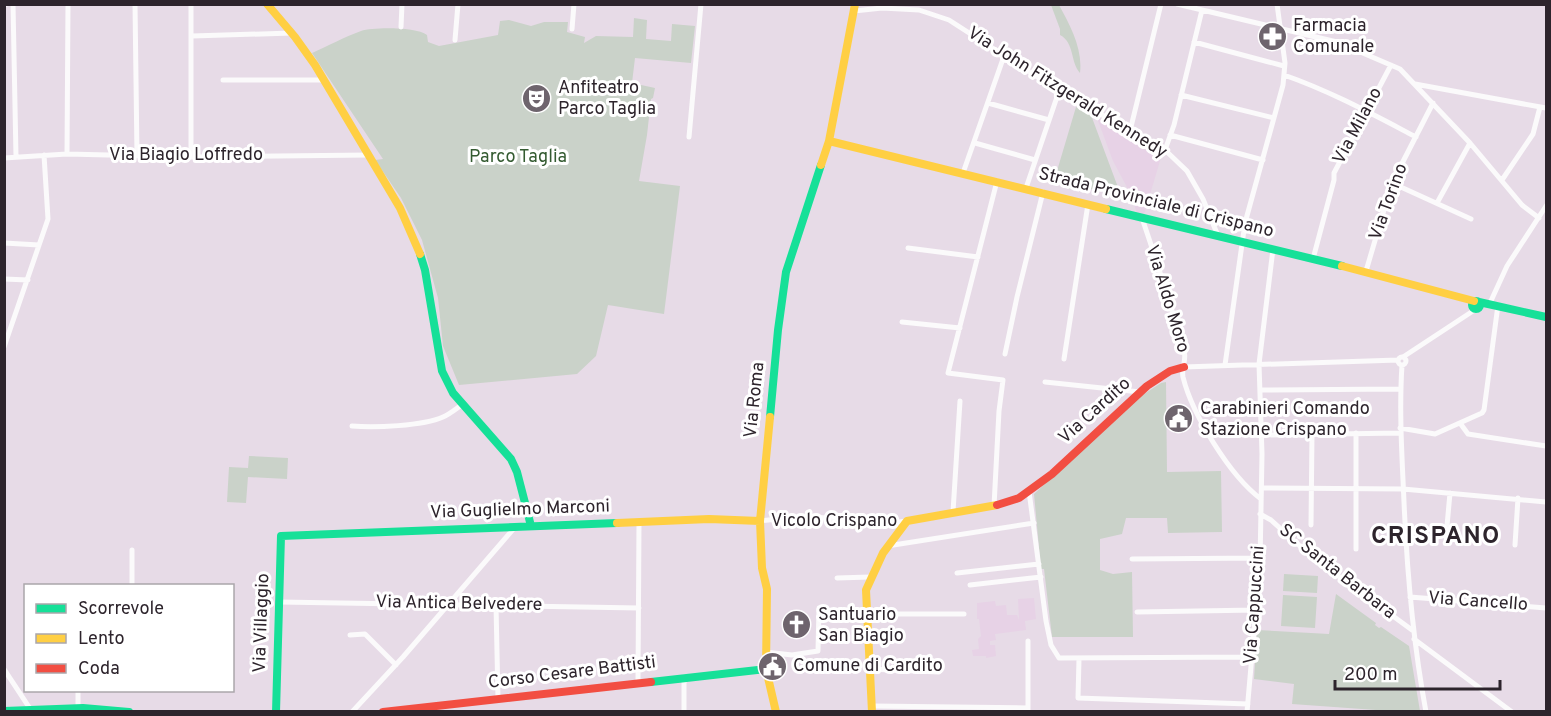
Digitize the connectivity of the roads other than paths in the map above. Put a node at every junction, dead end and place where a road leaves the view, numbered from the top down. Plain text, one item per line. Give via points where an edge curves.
1 (13, 4) edge
2 (68, 4) edge
3 (135, 4) edge
4 (191, 4) edge
5 (267, 4) edge
6 (402, 4) edge
7 (458, 4) edge
8 (574, 4) edge
9 (701, 4) edge
10 (1161, 4) edge
11 (1177, 4) edge
12 (1277, 4) edge
13 (855, 7) edge
14 (1202, 10) junction
15 (401, 27) dead end
16 (572, 29) dead end
17 (1280, 29) junction
18 (292, 33) junction
19 (192, 36) junction
20 (455, 40) dead end
21 (1194, 42) junction
22 (1004, 56) junction
23 (1391, 64) junction
24 (1284, 66) junction
25 (1284, 75) junction
26 (223, 80) dead end
27 (324, 80) junction
28 (1415, 84) junction
29 (1059, 91) junction
30 (1181, 95) junction
31 (988, 103) junction
32 (1433, 103) junction
33 (1543, 107) edge
34 (1367, 110) junction
35 (1274, 118) junction
36 (1049, 120) junction
37 (1130, 131) junction
38 (1170, 135) junction
39 (689, 137) dead end
40 (1416, 137) junction
41 (829, 141) junction
42 (975, 143) junction
43 (1470, 143) junction
44 (1165, 150) junction
45 (68, 154) junction
46 (44, 155) junction
47 (369, 155) junction
48 (137, 156) junction
49 (16, 157) junction
50 (191, 157) junction
51 (4, 158) edge
52 (1035, 160) junction
53 (1263, 160) junction
54 (963, 173) junction
55 (1502, 180) junction
56 (997, 181) junction
57 (1392, 183) junction
58 (1026, 188) junction
59 (1042, 192) junction
60 (1437, 203) junction
61 (1088, 204) junction
62 (1546, 206) edge
63 (1142, 218) junction
64 (1539, 218) junction
65 (1472, 219) dead end
66 (1218, 236) junction
67 (1242, 242) junction
68 (4, 243) edge
69 (39, 245) junction
70 (908, 248) dead end
71 (1273, 249) junction
72 (978, 257) junction
73 (1313, 259) junction
74 (1366, 271) junction
75 (4, 279) edge
76 (28, 280) junction
77 (1476, 304) junction
78 (1494, 304) junction
79 (1546, 317) edge
80 (902, 321) dead end
81 (960, 328) junction
82 (4, 347) edge
83 (1005, 354) dead end
84 (1064, 359) dead end
85 (1401, 361) junction
86 (1259, 364) junction
87 (1225, 365) junction
88 (1184, 367) junction
89 (1045, 382) dead end
90 (1400, 389) junction
91 (1261, 390) junction
92 (1140, 392) junction
93 (960, 401) dead end
94 (464, 404) junction
95 (1460, 423) junction
96 (352, 426) dead end
97 (1400, 431) junction
98 (1356, 433) junction
99 (1312, 434) junction
100 (1262, 435) junction
101 (1546, 446) edge
102 (1262, 488) junction
103 (1032, 489) junction
104 (1311, 489) junction
105 (1356, 489) junction
106 (1403, 489) junction
107 (1450, 493) junction
108 (1518, 498) junction
109 (1261, 499) junction
110 (1546, 502) edge
111 (994, 506) junction
112 (953, 512) junction
113 (1260, 514) junction
114 (760, 521) junction
115 (907, 521) junction
116 (639, 522) junction
117 (1034, 523) junction
118 (1311, 525) dead end
119 (531, 526) junction
120 (515, 527) junction
121 (281, 536) joint
122 (1446, 537) dead end
123 (1515, 545) dead end
124 (887, 546) junction
125 (1356, 549) dead end
126 (132, 550) dead end
127 (1260, 558) junction
128 (1132, 559) dead end
129 (1040, 564) junction
130 (957, 573) dead end
131 (870, 577) junction
132 (1041, 577) junction
133 (837, 578) dead end
134 (132, 584) edge
135 (970, 585) dead end
136 (1410, 597) junction
137 (279, 602) junction
138 (447, 604) junction
139 (496, 605) junction
140 (639, 608) junction
141 (819, 608) dead end
142 (1546, 608) edge
143 (1256, 610) junction
144 (1137, 612) dead end
145 (867, 614) junction
146 (964, 614) dead end
147 (1412, 630) junction
148 (350, 635) dead end
149 (1414, 639) junction
150 (1028, 641) dead end
151 (766, 652) junction
152 (1252, 657) junction
153 (1079, 659) junction
154 (396, 665) junction
155 (4, 669) edge
156 (766, 669) junction
157 (869, 669) junction
158 (939, 672) dead end
159 (684, 676) junction
160 (638, 681) junction
161 (78, 692) edge
162 (498, 699) junction
163 (1248, 704) junction
164 (462, 707) edge
165 (872, 708) edge
166 (78, 709) junction
167 (1425, 709) edge
168 (31, 710) edge
169 (1028, 710) edge
170 (4, 711) edge
171 (129, 711) edge
172 (276, 711) edge
173 (352, 711) edge
174 (382, 711) edge
175 (684, 711) edge
176 (776, 711) edge
177 (1247, 711) edge
178 (1433, 711) edge
179 (1512, 711) edge

1 - 49 street
2 - 45 street
3 - 48 street
4 - 19 street
5 - 18 street
6 - 15 street
7 - 20 street
8 - 16 street
9 - 39 street
10 - 37 street
11 - 14 street
12 - 17 street
13 - 22 street, Via John Fitzgerald Kennedy via 919,10 936,15
13 - 41 street, Via Roma
14 - 17 street
14 - 21 street
17 - 23 street via 1337,42
17 - 24 street
18 - 19 street
18 - 27 street
19 - 50 street
21 - 24 street
21 - 30 street
22 - 29 street, Via John Fitzgerald Kennedy
22 - 31 street
23 - 28 street
23 - 34 street, Via Milano
24 - 25 street
25 - 34 street
25 - 35 street
26 - 27 street
27 - 47 street
28 - 32 street
28 - 33 street
29 - 36 street
29 - 37 street, Via John Fitzgerald Kennedy
30 - 35 street
30 - 38 street
31 - 36 street
31 - 42 street
32 - 40 street, Via Torino
32 - 43 street
33 - 55 street via 1533,134
34 - 40 street
34 - 73 street, Via Milano via 1334,173
35 - 53 street
36 - 52 street
37 - 44 street, Via John Fitzgerald Kennedy
38 - 44 street
38 - 53 street
40 - 57 street, Via Torino
41 - 54 street, Strada Provinciale di Crispano
41 - 114 street, Via Roma via 786,272
42 - 52 street
42 - 54 street
43 - 55 street
43 - 60 street
44 - 66 street, Via John Fitzgerald Kennedy via 1187,171
45 - 46 street, Via Biagio Loffredo
45 - 48 street, Via Biagio Loffredo
46 - 49 street, Via Biagio Loffredo
46 - 69 street via 48,219
47 - 50 street, Via Biagio Loffredo
47 - 94 street via 418,248 442,371 453,393
48 - 50 street, Via Biagio Loffredo
49 - 51 street, Via Biagio Loffredo
52 - 58 street
53 - 67 street
54 - 56 street, Strada Provinciale di Crispano
55 - 64 street via 1522,205
56 - 58 street, Strada Provinciale di Crispano
56 - 72 street
57 - 60 street
57 - 74 street, Via Torino
58 - 59 street, Strada Provinciale di Crispano
59 - 61 street, Strada Provinciale di Crispano
59 - 83 street
60 - 65 street
61 - 63 street, Strada Provinciale di Crispano
61 - 84 street
62 - 64 street
63 - 66 street, Strada Provinciale di Crispano
63 - 88 street, Via Aldo Moro via 1186,358
64 - 78 street via 1508,266
66 - 67 street, Strada Provinciale di Crispano
67 - 71 street, Strada Provinciale di Crispano
67 - 87 street
68 - 69 street
69 - 76 street
70 - 72 street
71 - 73 street, Strada Provinciale di Crispano
71 - 86 street, Via Cappuccini
72 - 81 street
73 - 74 street, Strada Provinciale di Crispano
74 - 77 street, Strada Provinciale di Crispano
75 - 76 street
76 - 82 street
77 - 78 street, Strada Provinciale di Crispano
77 - 85 street
78 - 79 street, Strada Provinciale di Crispano
78 - 95 street via 1484,410
80 - 81 street
81 - 111 street via 948,373 1003,380
85 - 86 street
85 - 90 street
86 - 87 street
86 - 91 street, Via Cappuccini
87 - 88 street
88 - 92 street, Via Cardito via 1170,370
88 - 109 street, Via Aldo Moro via 1183,375 1203,426 1228,465
89 - 92 street
90 - 91 street
90 - 97 street
91 - 100 street, Via Cappuccini
92 - 103 street, Via Cardito
93 - 112 street
94 - 96 street via 441,418 420,423
94 - 119 street via 511,459
95 - 97 street via 1435,434
95 - 101 street via 1468,434
97 - 98 street
97 - 106 street
98 - 99 street
98 - 105 street
99 - 100 street
99 - 104 street
100 - 102 street, Via Cappuccini
102 - 104 street
102 - 109 street, Via Cappuccini
103 - 111 street, Via Cardito
103 - 117 street
104 - 105 street
104 - 118 street
105 - 106 street
105 - 125 street
106 - 107 street
106 - 136 street
107 - 108 street
107 - 122 street
108 - 110 street
108 - 123 street
109 - 113 street, Via Cappuccini
111 - 112 street, Via Cardito
112 - 115 street, Via Cardito
113 - 127 street, Via Cappuccini
113 - 147 street, SC Santa Barbara
114 - 115 street, Vicolo Crispano via 792,517 888,524
114 - 116 street, Via Guglielmo Marconi
114 - 151 street, Via Roma via 767,589
115 - 124 street
116 - 119 street, Via Guglielmo Marconi
116 - 140 street
117 - 124 street
117 - 129 street
119 - 120 street, Via Guglielmo Marconi
120 - 121 street, Via Guglielmo Marconi
120 - 138 street
121 - 137 street, Via Villaggio
124 - 131 street
126 - 134 street
127 - 128 street
127 - 143 street, Via Cappuccini
129 - 130 street
129 - 132 street
131 - 133 street
131 - 145 street
132 - 135 street
132 - 153 street via 1055,654 1061,659
136 - 142 street, Via Cancello
136 - 147 street
137 - 138 street, Via Antica Belvedere
137 - 172 street, Via Villaggio
138 - 139 street, Via Antica Belvedere
138 - 154 street
139 - 140 street, Via Antica Belvedere
139 - 162 street
140 - 160 street
141 - 151 street via 818,651
143 - 144 street
143 - 152 street, Via Cappuccini
145 - 146 street
145 - 157 street
147 - 149 street
148 - 154 street via 365,634
149 - 167 street
149 - 179 street
150 - 169 street
151 - 156 street, Via Roma
152 - 153 street
152 - 163 street, Via Cappuccini
153 - 163 street via 1078,698
154 - 173 street
155 - 168 street
156 - 159 street, Corso Cesare Battisti
156 - 176 street, Via Roma
157 - 158 street
157 - 165 street
159 - 160 street, Corso Cesare Battisti
159 - 175 street
160 - 162 street, Corso Cesare Battisti
161 - 166 street
162 - 164 street, Corso Cesare Battisti
163 - 177 street, Via Cappuccini
164 - 174 street, Corso Cesare Battisti
165 - 169 street
166 - 168 street
166 - 171 street
167 - 178 street
168 - 170 street

